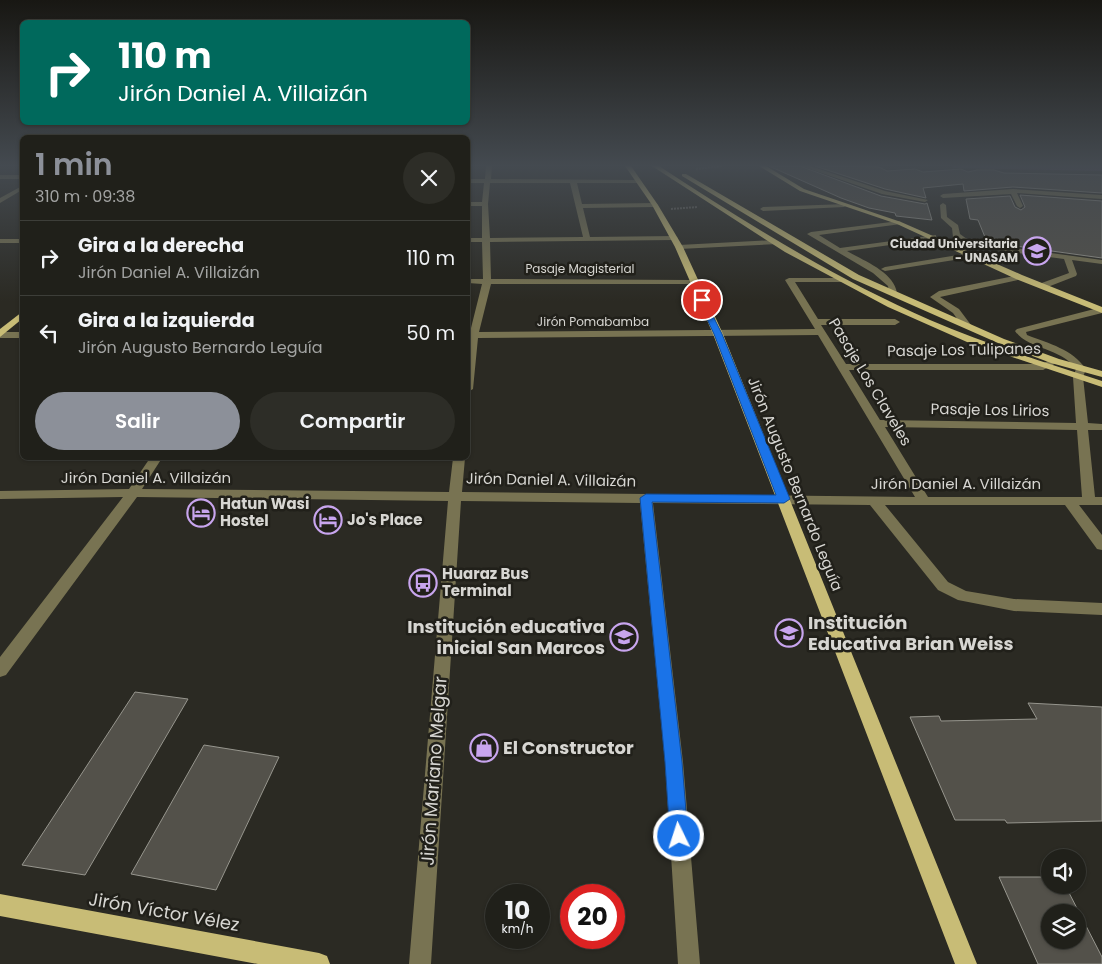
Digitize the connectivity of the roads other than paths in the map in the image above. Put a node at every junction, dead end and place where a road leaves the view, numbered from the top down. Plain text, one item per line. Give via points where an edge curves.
1 (485, 211) edge
2 (580, 211) edge
3 (658, 211) edge
4 (723, 211) edge
5 (744, 211) edge
6 (863, 211) edge
7 (945, 211) edge
8 (900, 223) junction
9 (933, 237) junction
10 (587, 239) junction
11 (470, 240) edge
12 (486, 240) junction
13 (0, 241) edge
14 (20, 241) edge
15 (774, 242) junction
16 (676, 243) junction
17 (840, 250) junction
18 (970, 255) junction
19 (1067, 258) junction
20 (1102, 262) edge
21 (885, 269) dead end
22 (1019, 276) junction
23 (839, 280) junction
24 (470, 281) edge
25 (487, 281) junction
26 (693, 282) junction
27 (1042, 286) junction
28 (893, 293) junction
29 (1102, 310) edge
30 (20, 317) edge
31 (816, 322) junction
32 (895, 322) dead end
33 (966, 326) junction
34 (822, 332) junction
35 (718, 334) junction
36 (0, 335) edge
37 (20, 335) edge
38 (471, 335) edge
39 (470, 353) edge
40 (1055, 361) junction
41 (844, 367) junction
42 (1043, 367) junction
43 (1080, 373) junction
44 (1102, 374) edge
45 (1102, 384) edge
46 (877, 422) junction
47 (1082, 426) junction
48 (1102, 426) edge
49 (155, 460) edge
50 (459, 460) edge
51 (133, 493) junction
52 (0, 495) edge
53 (455, 496) junction
54 (646, 498) junction
55 (784, 499) junction
56 (924, 500) junction
57 (874, 501) junction
58 (1069, 501) junction
59 (1096, 501) edge
60 (1102, 545) edge
61 (1102, 609) edge
62 (0, 670) edge
63 (0, 905) edge
64 (319, 964) edge
65 (420, 964) edge
66 (689, 964) edge
67 (966, 964) edge

1 - 12 street
2 - 10 street
3 - 16 main road, Jirón Augusto Bernardo Leguía
4 - 15 main road
5 - 28 main road via 845,271
6 - 8 main road
7 - 19 street via 944,218 955,227 956,235 969,244
8 - 9 main road
8 - 17 street via 811,234
9 - 17 street
9 - 18 main road
10 - 12 street
10 - 16 street
11 - 12 street
12 - 25 street
13 - 14 street
15 - 16 street
15 - 23 main road
16 - 26 main road, Jirón Augusto Bernardo Leguía
17 - 28 street via 876,271 892,285
18 - 21 street
18 - 22 main road
19 - 20 street
19 - 27 street via 1073,274
22 - 27 main road
22 - 33 street via 934,297 956,311
23 - 31 street, Pasaje Los Claveles via 789,280
23 - 42 main road via 927,322
24 - 25 street, Pasaje Magisterial
25 - 26 street, Pasaje Magisterial
25 - 38 street
26 - 35 main road, Jirón Augusto Bernardo Leguía
27 - 29 main road
28 - 33 main road
29 - 43 street via 1020,331 1024,337 1076,360
30 - 36 main road
31 - 32 street
31 - 34 street, Pasaje Los Claveles
33 - 40 main road
34 - 35 street, Jirón Pomabamba
34 - 41 street, Pasaje Los Claveles
35 - 38 street, Jirón Pomabamba
35 - 55 main road, Jirón Augusto Bernardo Leguía
36 - 37 street
38 - 39 street
40 - 42 street, Pasaje Los Tulipanes
40 - 43 main road
41 - 42 street, Pasaje Los Tulipanes
41 - 46 street, Pasaje Los Claveles
42 - 43 main road
43 - 44 main road
43 - 45 main road
43 - 47 street
46 - 47 street, Pasaje Los Lirios
46 - 56 street, Pasaje Los Claveles
47 - 48 street, Pasaje Los Lirios
47 - 59 street
49 - 51 street
50 - 53 street, Jirón Mariano Melgar
51 - 52 street, Jirón Daniel A. Villaizán
51 - 53 street, Jirón Daniel A. Villaizán
51 - 62 street
53 - 54 street, Jirón Daniel A. Villaizán
53 - 65 street, Jirón Mariano Melgar
54 - 55 street, Jirón Daniel A. Villaizán
54 - 66 street via 674,762
55 - 57 street, Jirón Daniel A. Villaizán
55 - 67 main road, Jirón Augusto Bernardo Leguía
56 - 57 street, Jirón Daniel A. Villaizán
56 - 58 street, Jirón Daniel A. Villaizán
57 - 61 street via 943,586 963,596 1014,605
58 - 59 street, Jirón Daniel A. Villaizán
58 - 60 street
63 - 64 main road, Jirón Víctor Vélez

